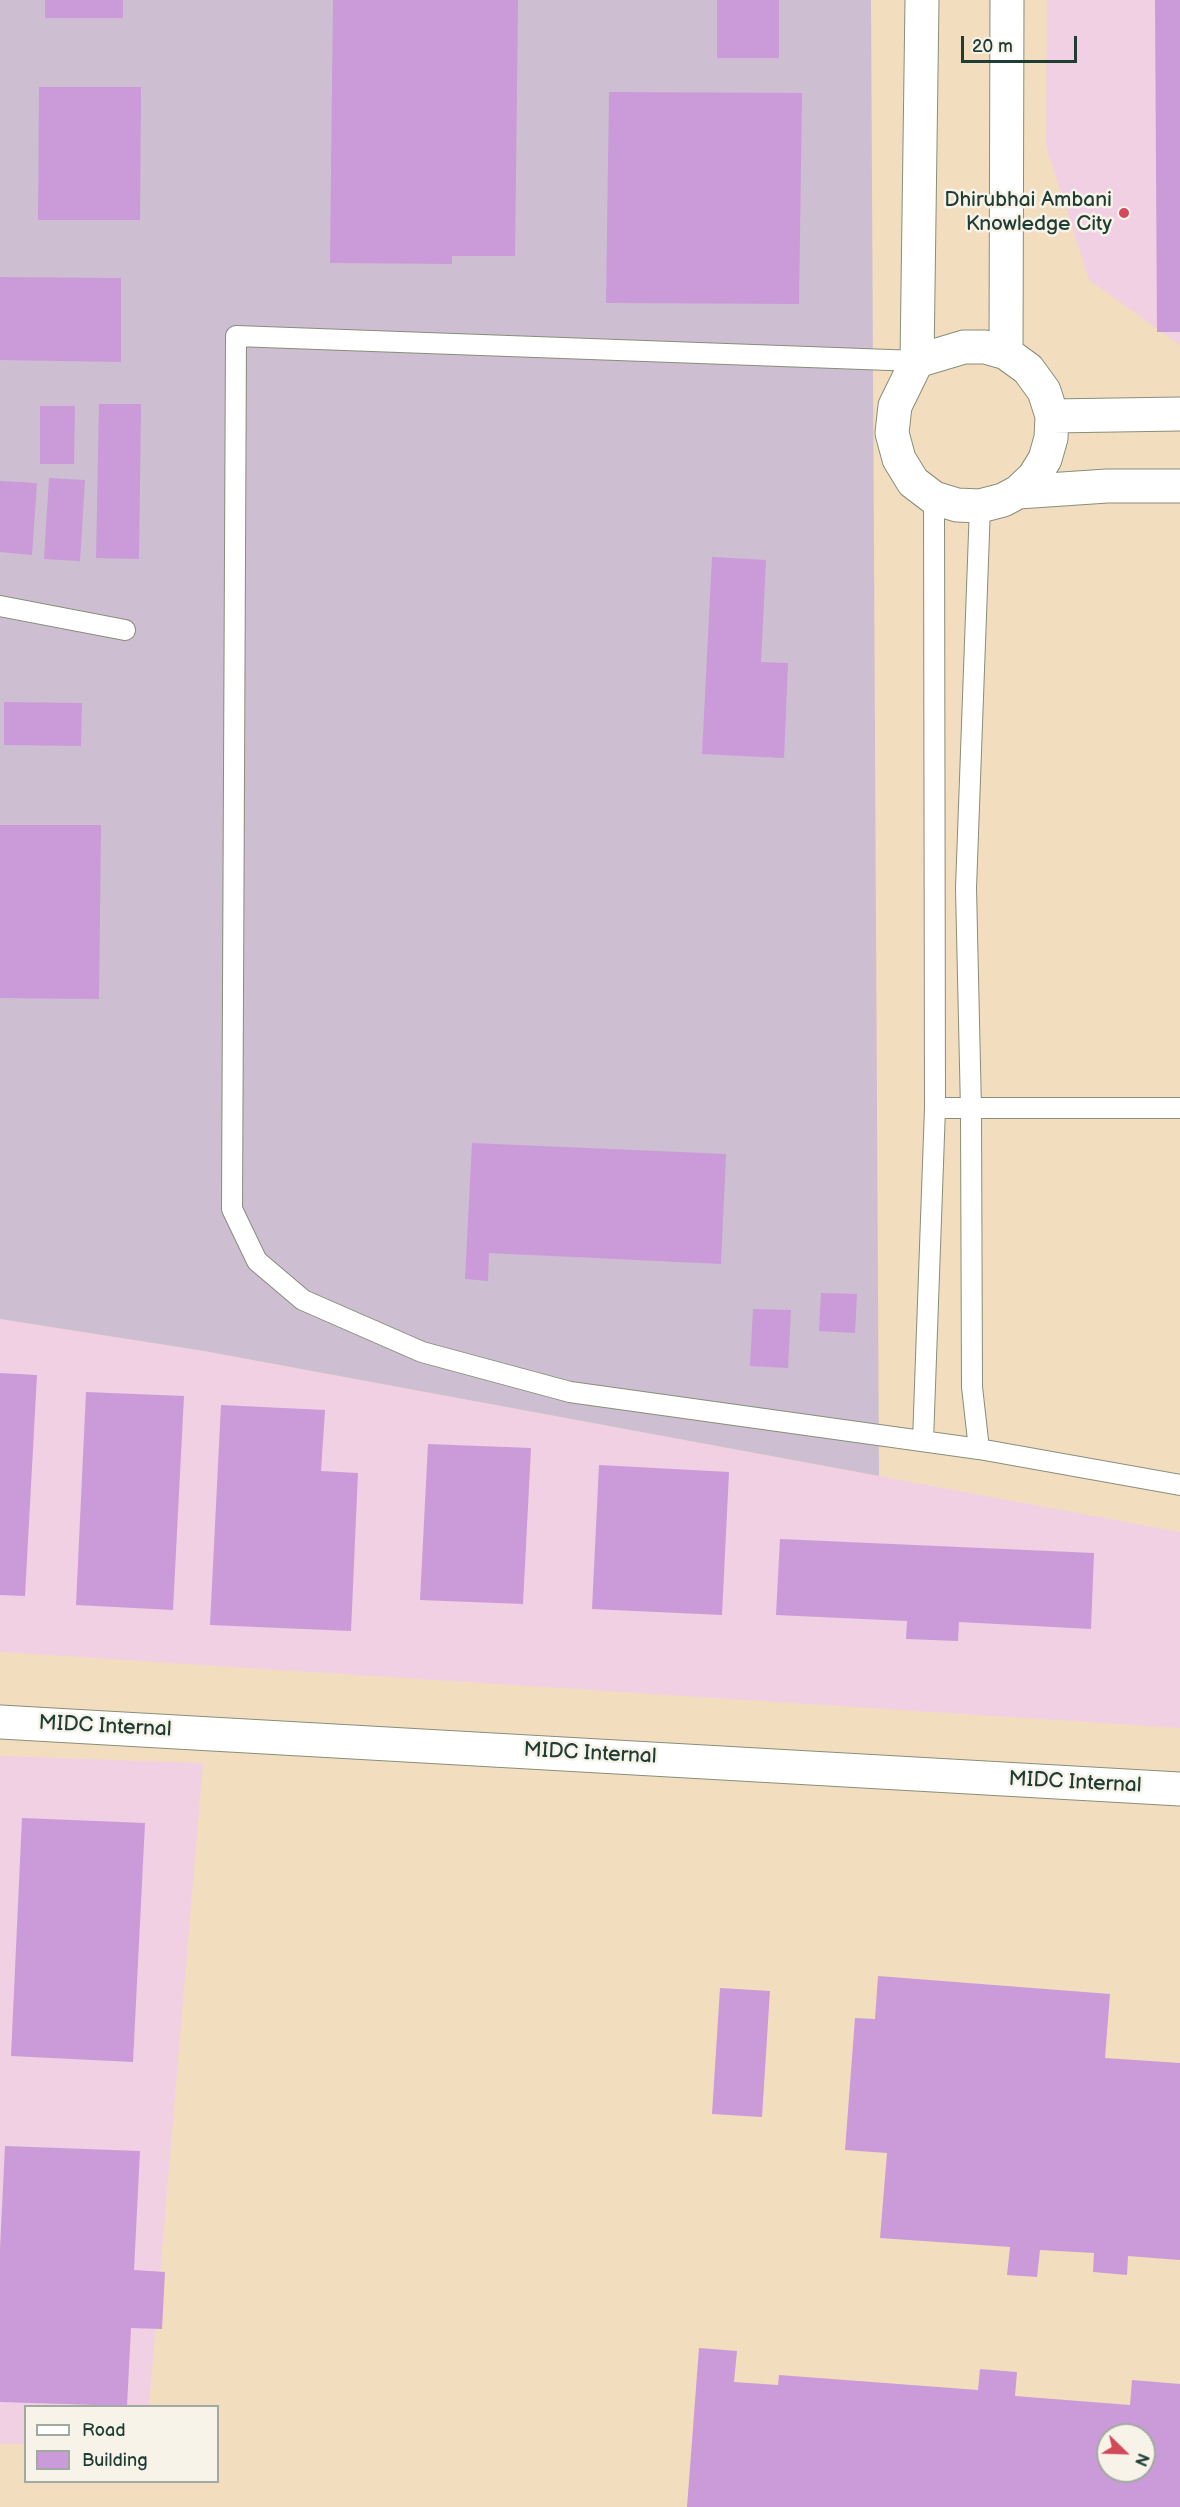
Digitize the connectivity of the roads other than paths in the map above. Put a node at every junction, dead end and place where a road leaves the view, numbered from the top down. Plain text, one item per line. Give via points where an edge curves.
1 (922, 0) edge
2 (1008, 0) edge
3 (1006, 353) junction
4 (917, 361) junction
5 (1180, 414) edge
6 (1052, 416) junction
7 (1180, 486) edge
8 (1018, 492) junction
9 (934, 498) junction
10 (980, 506) junction
11 (0, 606) edge
12 (125, 630) dead end
13 (935, 1108) junction
14 (1180, 1108) edge
15 (971, 1110) junction
16 (923, 1442) junction
17 (979, 1449) junction
18 (1180, 1485) edge
19 (0, 1722) edge
20 (1180, 1789) edge

1 - 4 street
2 - 3 street
3 - 4 street via 964,347
3 - 6 street via 1028,369 1044,391
4 - 9 street via 895,406 892,433 899,459 914,482
4 - 16 lane via 236,336 232,1209 257,1261 303,1300 422,1352 570,1392
5 - 6 street
6 - 8 street via 1045,459
7 - 8 street
8 - 10 street
9 - 10 street
9 - 13 lane
10 - 15 lane via 966,888
11 - 12 lane
13 - 15 lane
13 - 16 lane
14 - 15 lane
15 - 17 lane via 972,1387
16 - 17 lane
17 - 18 lane
19 - 20 street, MIDC Internal

